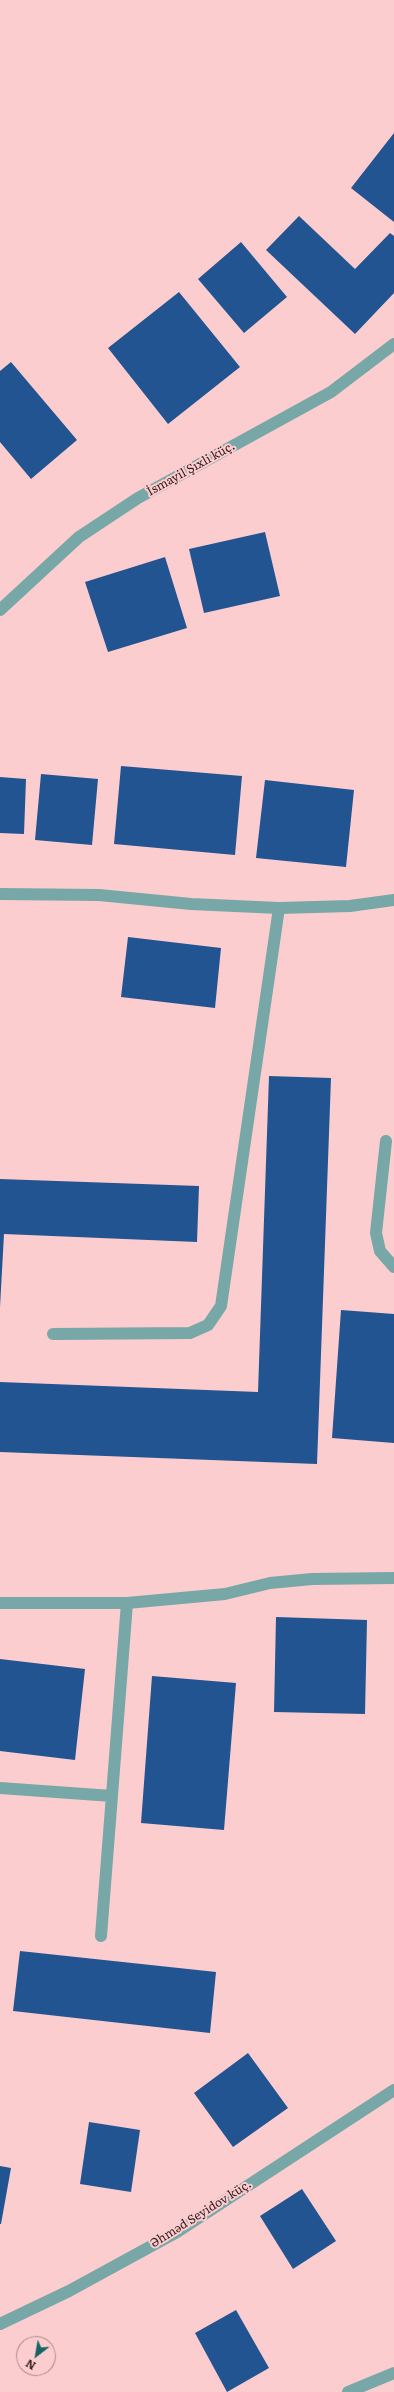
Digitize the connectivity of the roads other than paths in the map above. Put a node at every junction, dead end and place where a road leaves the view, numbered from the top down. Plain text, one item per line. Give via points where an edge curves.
1 (394, 344) edge
2 (0, 610) edge
3 (0, 894) edge
4 (394, 900) edge
5 (279, 908) junction
6 (386, 1141) dead end
7 (394, 1266) edge
8 (53, 1334) dead end
9 (394, 1578) edge
10 (0, 1603) edge
11 (127, 1603) junction
12 (0, 1788) edge
13 (112, 1796) junction
14 (101, 1936) dead end
15 (394, 2090) edge
16 (0, 2324) edge
17 (394, 2373) edge
18 (348, 2392) edge

1 - 2 street, İsmayil Şıxli küç. via 331,392 138,498 79,537
3 - 5 street via 99,895 191,904
4 - 5 street via 350,906
5 - 8 street via 221,1306 208,1324 190,1333
6 - 7 street via 376,1233 380,1251
9 - 11 street via 312,1579 270,1583 225,1594
10 - 11 street
11 - 13 street
12 - 13 street
13 - 14 street
15 - 16 street, Əhməd Seyidov küç. via 177,2232 68,2291
17 - 18 street

